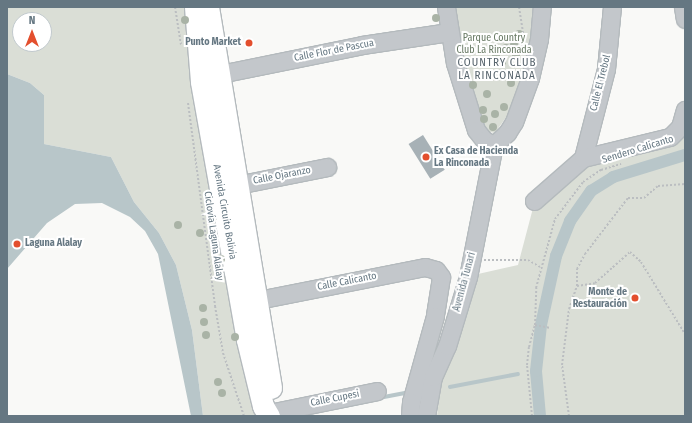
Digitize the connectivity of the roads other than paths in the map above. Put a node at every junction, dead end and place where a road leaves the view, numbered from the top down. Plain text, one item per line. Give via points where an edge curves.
1 (195, 7) edge
2 (208, 7) edge
3 (446, 7) edge
4 (542, 7) edge
5 (612, 7) edge
6 (683, 7) edge
7 (685, 19) edge
8 (449, 32) junction
9 (220, 74) junction
10 (685, 110) edge
11 (494, 145) junction
12 (583, 158) junction
13 (328, 167) dead end
14 (237, 185) junction
15 (534, 201) dead end
16 (258, 300) junction
17 (377, 391) dead end
18 (269, 414) edge
19 (410, 416) edge
20 (426, 416) edge

1 - 18 main road, Avenida Circuito Bolivia via 201,82 237,287 263,406
2 - 9 main road, Avenida Circuito Bolivia
3 - 8 street
4 - 11 street via 539,39 530,78 514,122
5 - 12 street, Calle El Trebol via 606,69
6 - 7 street
8 - 9 street, Calle Flor de Pascua via 362,45
8 - 11 street via 455,63 476,130 484,140
9 - 14 main road, Avenida Circuito Bolivia
10 - 12 street via 680,127 670,137
11 - 20 street, Avenida Tunari via 471,263 447,346 433,377
12 - 15 street
13 - 14 street, Calle Ojaranzo
14 - 16 main road, Avenida Circuito Bolivia
16 - 18 main road, Avenida Circuito Bolivia via 274,404
16 - 19 street, Calle Calicanto via 425,267 436,270 441,277 435,316 411,402
17 - 18 street, Calle Cupesi

